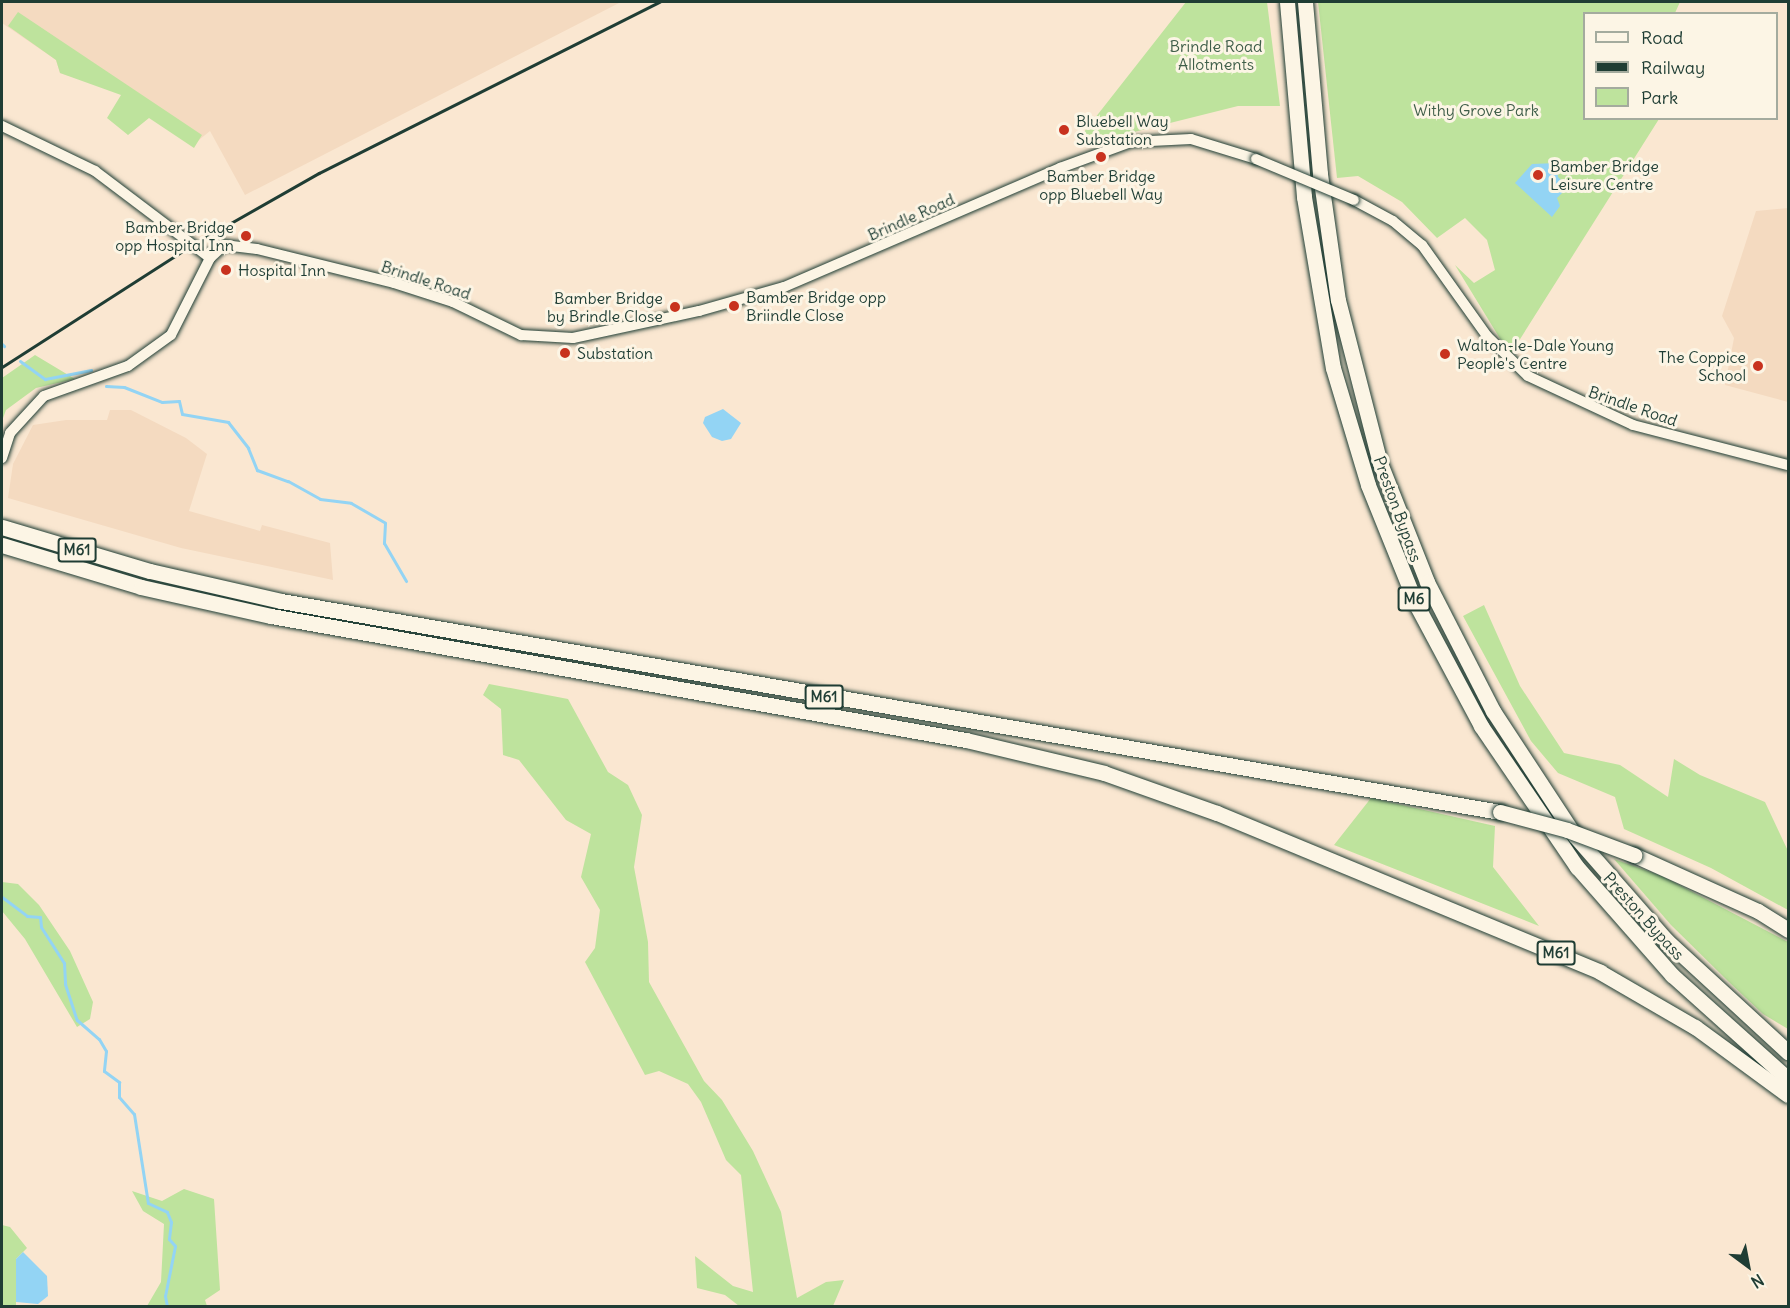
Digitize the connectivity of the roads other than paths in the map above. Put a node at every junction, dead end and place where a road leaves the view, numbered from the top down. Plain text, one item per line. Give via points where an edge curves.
1 (1287, 2) edge
2 (1305, 2) edge
3 (2, 126) edge
4 (210, 258) junction
5 (2, 458) edge
6 (1788, 465) edge
7 (3, 527) edge
8 (2, 545) edge
9 (1788, 930) edge
10 (1788, 1052) edge
11 (1788, 1079) edge
12 (1788, 1095) edge

1 - 11 highway, Preston Bypass / M6 via 1304,197 1333,368 1372,495 1422,616 1487,736 1576,867 1672,975
2 - 10 highway, Preston Bypass / M6 via 1320,174 1338,300 1380,463 1431,592 1493,711 1575,836 1673,947
3 - 4 street via 95,171
4 - 5 street via 171,335 128,366 44,396 10,433
4 - 6 street, Brindle Road, bridge via 224,245 257,249 453,302 521,335 565,338 699,311 784,287 1060,168 1131,142 1191,139 1256,159 1354,200 1393,221 1422,246 1487,336 1528,376 1633,425
7 - 9 highway, M61, bridge via 150,571 281,601 1500,812 1567,830 1634,855 1758,911
8 - 12 highway, M61 via 108,578 272,616 966,740 1104,773 1217,813 1600,972 1695,1027

